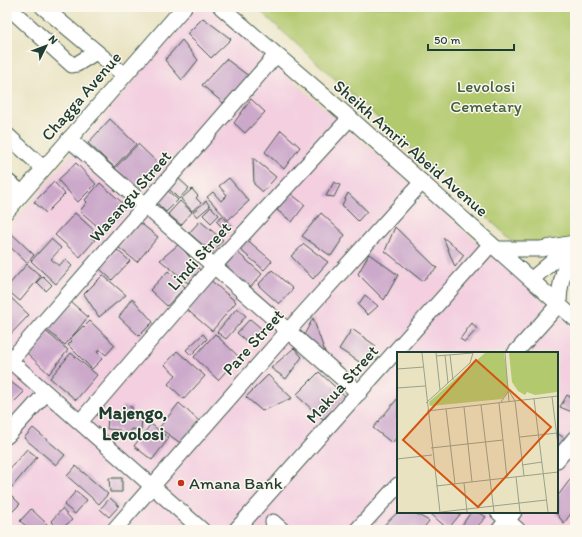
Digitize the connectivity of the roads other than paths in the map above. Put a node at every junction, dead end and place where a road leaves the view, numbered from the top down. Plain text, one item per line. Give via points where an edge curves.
1 (8, 7) edge
2 (43, 7) edge
3 (184, 7) edge
4 (221, 7) edge
5 (96, 52) junction
6 (276, 55) junction
7 (124, 75) junction
8 (350, 118) junction
9 (7, 135) edge
10 (69, 138) junction
11 (43, 168) junction
12 (7, 181) edge
13 (422, 182) junction
14 (22, 193) junction
15 (146, 207) junction
16 (7, 210) edge
17 (575, 242) edge
18 (495, 247) junction
19 (214, 266) junction
20 (532, 280) junction
21 (559, 304) junction
22 (575, 319) edge
23 (288, 331) junction
24 (397, 352) edge
25 (397, 352) edge
26 (516, 352) edge
27 (9, 360) edge
28 (46, 393) junction
29 (359, 393) junction
30 (80, 422) junction
31 (7, 436) edge
32 (575, 438) edge
33 (558, 459) edge
34 (152, 485) junction
35 (397, 486) edge
36 (114, 530) edge
37 (202, 530) edge
38 (236, 530) edge
39 (357, 530) edge

1 - 5 street via 72,65
2 - 5 street
3 - 7 street, Chagga Avenue
4 - 6 street, Sheikh Amrir Abeid Avenue
5 - 7 street
6 - 8 street, Sheikh Amrir Abeid Avenue
6 - 15 street, Wasangu Street
7 - 10 street, Chagga Avenue
8 - 13 street, Sheikh Amrir Abeid Avenue
8 - 19 street, Lindi Street
9 - 11 street
10 - 11 street, Chagga Avenue
10 - 15 street
11 - 14 street, Chagga Avenue
12 - 14 street
13 - 18 street, Sheikh Amrir Abeid Avenue
13 - 23 street, Pare Street
14 - 16 street, Chagga Avenue
15 - 19 street
15 - 27 street, Wasangu Street
17 - 18 street via 541,249
17 - 20 street
17 - 21 street via 562,277
18 - 20 street, Sheikh Amrir Abeid Avenue
18 - 25 street, Makua Street
19 - 23 street
19 - 30 street, Lindi Street
20 - 21 street, Sheikh Amrir Abeid Avenue
21 - 22 street, Sheikh Amrir Abeid Avenue
21 - 26 street
23 - 29 street
23 - 34 street, Pare Street
24 - 29 street, Makua Street
27 - 28 street
28 - 30 street
28 - 31 street
29 - 38 street, Makua Street
30 - 34 street
32 - 33 street
34 - 36 street, Pare Street
34 - 37 street
35 - 39 street

